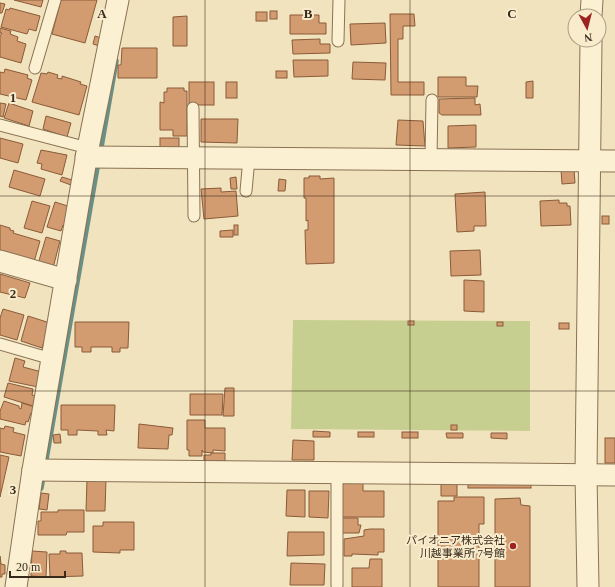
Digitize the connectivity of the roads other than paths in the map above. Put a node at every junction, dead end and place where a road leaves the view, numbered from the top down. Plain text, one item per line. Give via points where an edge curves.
1 (55, 0) edge
2 (118, 0) edge
3 (339, 0) edge
4 (338, 41) dead end
5 (591, 48) edge
6 (35, 68) dead end
7 (432, 100) dead end
8 (193, 108) dead end
9 (0, 125) edge
10 (87, 153) junction
11 (194, 158) junction
12 (249, 158) junction
13 (431, 160) junction
14 (589, 160) junction
15 (615, 160) edge
16 (246, 191) dead end
17 (194, 216) dead end
18 (0, 261) edge
19 (66, 280) junction
20 (0, 344) edge
21 (52, 359) junction
22 (33, 470) junction
23 (337, 473) junction
24 (586, 474) junction
25 (615, 475) edge
26 (337, 585) dead end
27 (16, 587) edge
28 (588, 587) edge

1 - 6 lane
2 - 10 street
3 - 4 lane
5 - 14 street
7 - 13 lane
8 - 11 lane
9 - 10 lane
10 - 11 street
10 - 19 street
11 - 12 street
11 - 17 lane
12 - 13 street
12 - 16 lane
13 - 14 street
14 - 15 street
14 - 24 street
18 - 19 street
19 - 21 street
20 - 21 lane
21 - 22 street
22 - 23 street
22 - 27 street
23 - 24 street
23 - 26 lane
24 - 25 street
24 - 28 street

